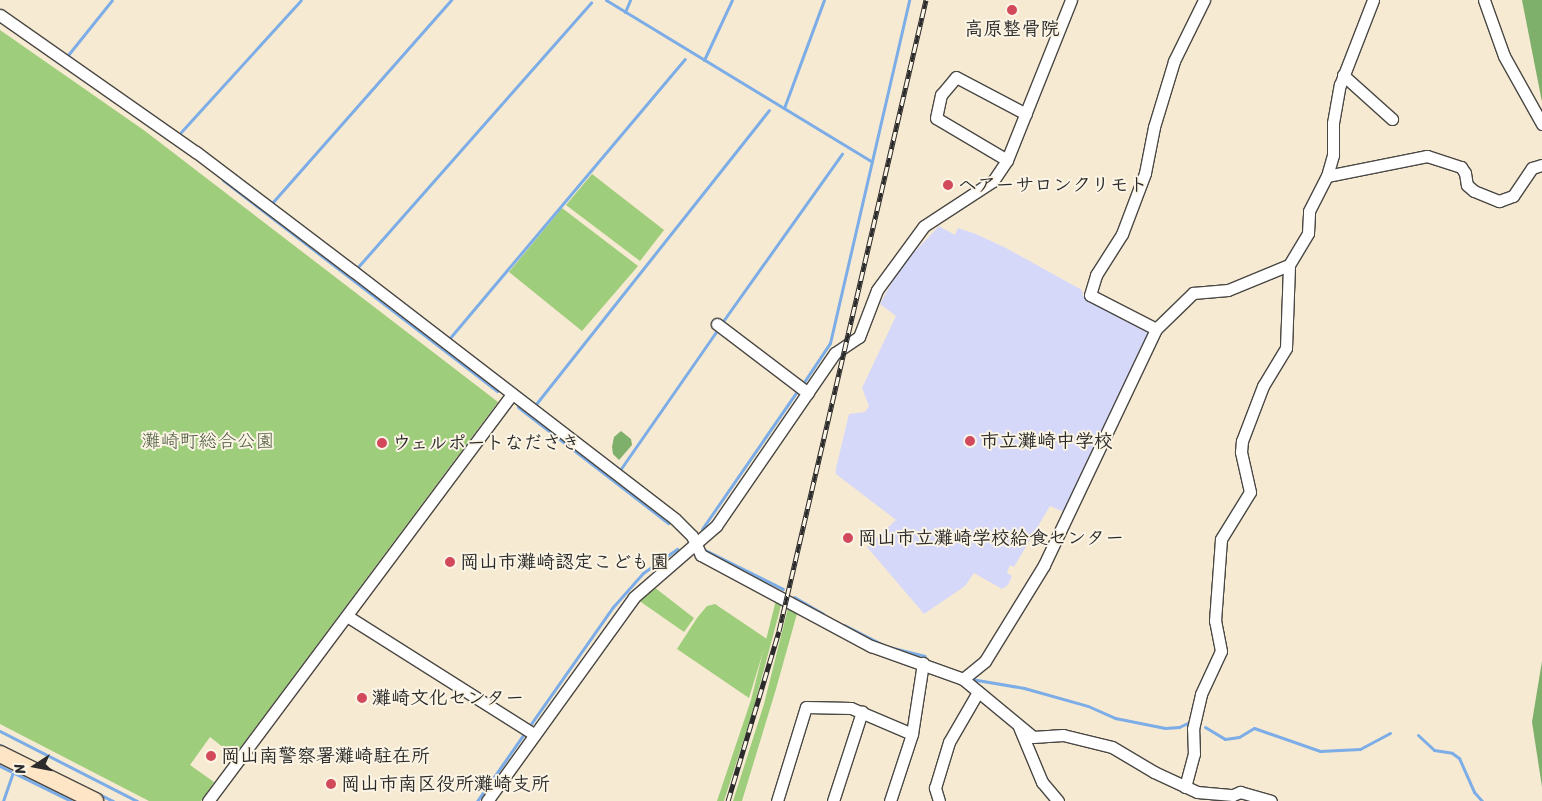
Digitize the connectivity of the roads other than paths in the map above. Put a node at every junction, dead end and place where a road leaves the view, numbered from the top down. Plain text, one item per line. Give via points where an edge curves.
1 (1071, 0) edge
2 (1204, 0) edge
3 (1373, 0) edge
4 (1484, 0) edge
5 (0, 15) edge
6 (1343, 75) junction
7 (1026, 114) junction
8 (1392, 119) dead end
9 (1542, 124) edge
10 (1007, 160) junction
11 (1542, 165) edge
12 (1328, 176) junction
13 (1289, 266) junction
14 (719, 326) dead end
15 (1156, 329) junction
16 (803, 389) junction
17 (512, 394) junction
18 (696, 546) junction
19 (348, 616) junction
20 (923, 662) junction
21 (963, 679) junction
22 (978, 692) junction
23 (862, 712) junction
24 (1019, 728) junction
25 (530, 732) junction
26 (912, 734) junction
27 (0, 754) edge
28 (1184, 787) junction
29 (1234, 798) edge
30 (95, 801) edge
31 (208, 801) edge
32 (487, 801) edge
33 (777, 801) edge
34 (833, 801) edge
35 (890, 801) edge
36 (939, 801) edge
37 (1058, 801) edge
38 (1271, 801) edge

1 - 7 street
2 - 15 street via 1174,61 1154,127 1145,173 1122,234 1096,275 1090,296
3 - 6 street
4 - 9 street via 1504,56
5 - 17 street via 196,152
6 - 8 street
6 - 12 street via 1333,123 1333,155
7 - 10 street
7 - 10 street via 956,77 941,95 936,118
10 - 16 street via 993,181 924,226 877,290 859,337 835,353
11 - 12 street via 1532,168 1513,196 1499,201 1467,185 1460,167 1427,156
12 - 13 street via 1309,211 1308,233
13 - 15 street via 1228,290 1193,293
13 - 28 street via 1286,348 1263,386 1242,441 1241,452 1250,492 1221,539 1215,621 1221,650 1201,694 1193,729 1194,754
14 - 16 street
15 - 21 street via 1044,565 985,661
16 - 18 street via 716,526
17 - 18 street via 675,520 692,536
17 - 19 street
18 - 20 street via 701,555 871,646
18 - 25 street via 634,597
19 - 25 street
19 - 31 street
20 - 21 street
20 - 26 street
21 - 22 street
22 - 24 street
22 - 36 street via 949,742 935,788
23 - 26 street
23 - 33 street via 835,706 806,708
23 - 34 street
24 - 28 street via 1033,737 1062,735 1112,747
24 - 37 street via 1042,782
25 - 32 street
26 - 35 street
27 - 30 street
28 - 29 street
29 - 38 street via 1240,792

